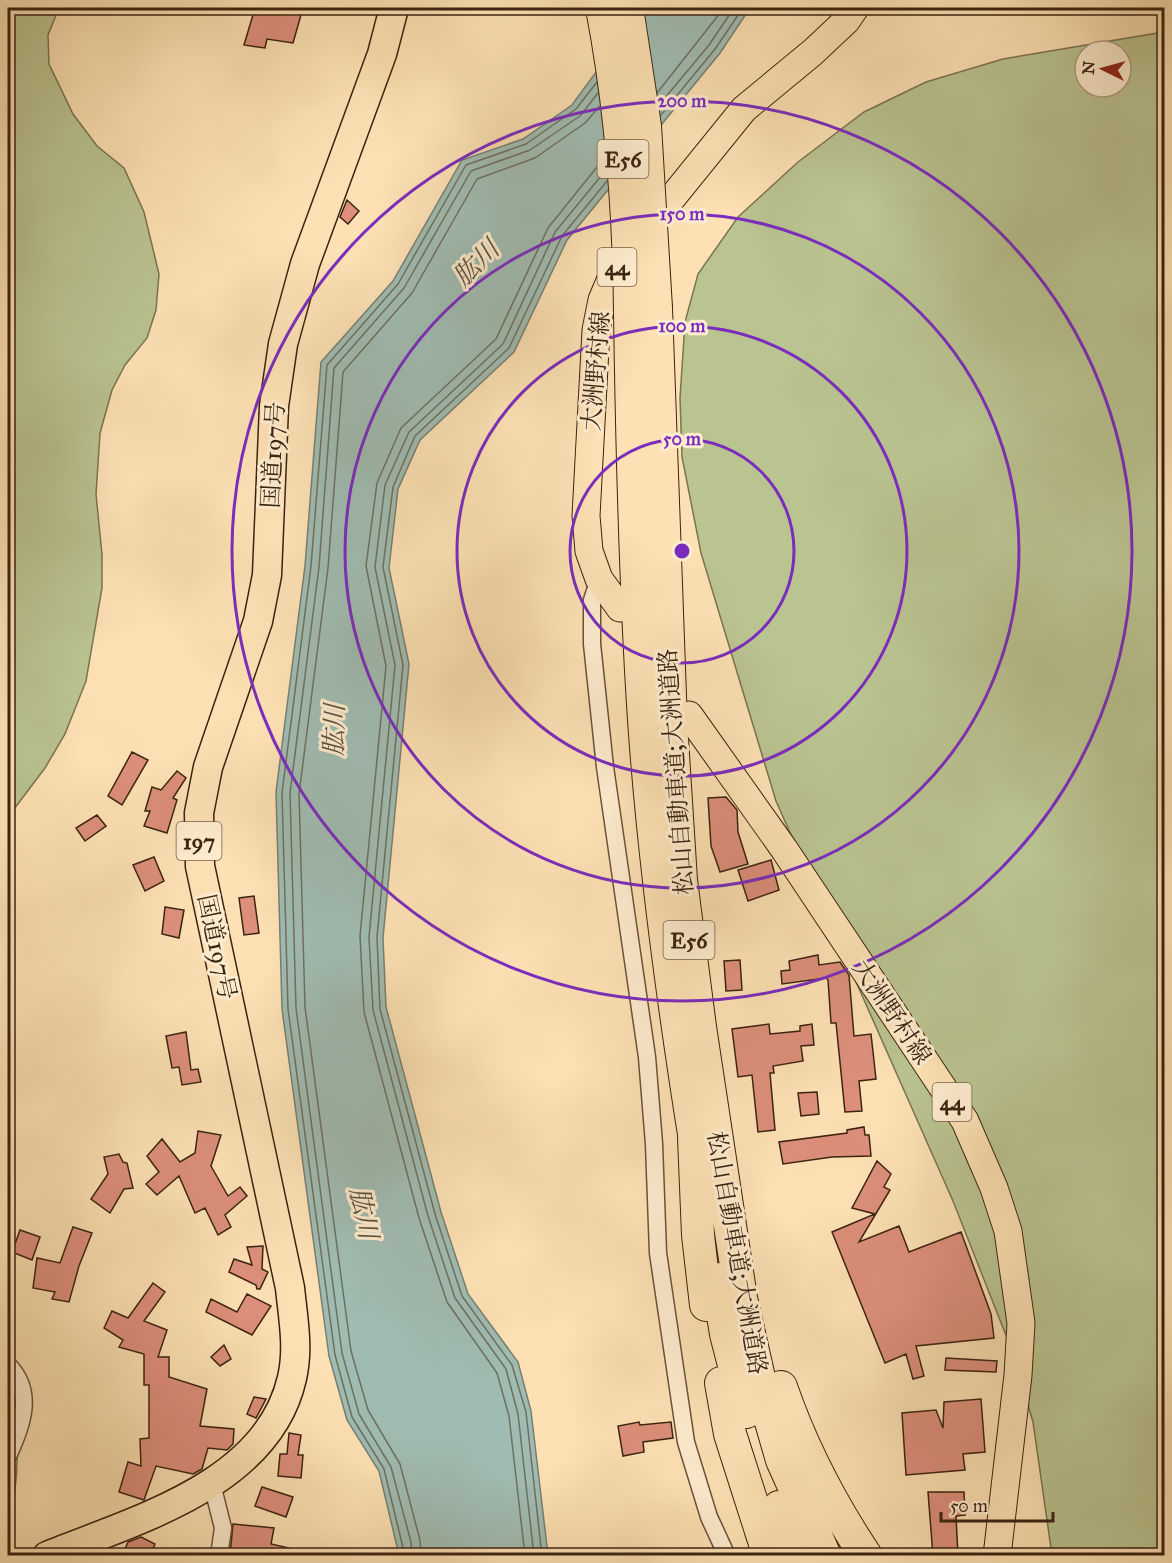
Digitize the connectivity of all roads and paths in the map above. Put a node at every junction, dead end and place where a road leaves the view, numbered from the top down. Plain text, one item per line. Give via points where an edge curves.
1 (394, 8) edge
2 (602, 8) edge
3 (627, 8) edge
4 (855, 8) edge
5 (643, 310) junction
6 (599, 579) junction
7 (620, 608) dead end
8 (689, 715) dead end
9 (704, 1131) junction
10 (8, 1365) edge
11 (8, 1456) edge
12 (212, 1484) junction
13 (47, 1556) edge
14 (219, 1556) edge
15 (727, 1556) edge
16 (769, 1556) edge
17 (800, 1556) edge
18 (825, 1556) edge
19 (866, 1556) edge
20 (997, 1556) edge

1 - 12 highway, 国道197号 / 197 via 382,54 305,264 283,344 274,406 267,575 258,621 208,766 199,813 200,866 290,1288 296,1340 292,1379 274,1422 251,1452
2 - 5 highway, 松山自動車道;大洲道路 / E56, bridge via 614,69
3 - 5 highway, 松山自動車道;大洲道路 / E56, bridge via 645,126
4 - 6 main road, 大洲野村線 / 44 via 813,52 744,109 616,267 602,300 596,330 586,516 589,551
5 - 9 highway, 松山自動車道;大洲道路 / E56 via 681,880
6 - 7 main road, 大洲野村線 / 44
6 - 15 street via 592,600 592,645 605,767 647,1057 658,1253 687,1443 709,1517
8 - 20 main road, 大洲野村線 / 44 via 784,849 965,1121 994,1188 1008,1231 1021,1323
9 - 16 highway via 698,1235 707,1311 730,1434
9 - 17 highway, 松山自動車道;大洲道路 / E56 via 726,1334 763,1468
9 - 18 highway, 松山自動車道;大洲道路 / E56 via 762,1391 782,1460
9 - 19 highway via 735,1201 767,1345 794,1423 827,1495
10 - 11 street via 22,1382 24,1403 22,1427
12 - 13 highway, 国道197号 / 197
12 - 14 street via 223,1528

